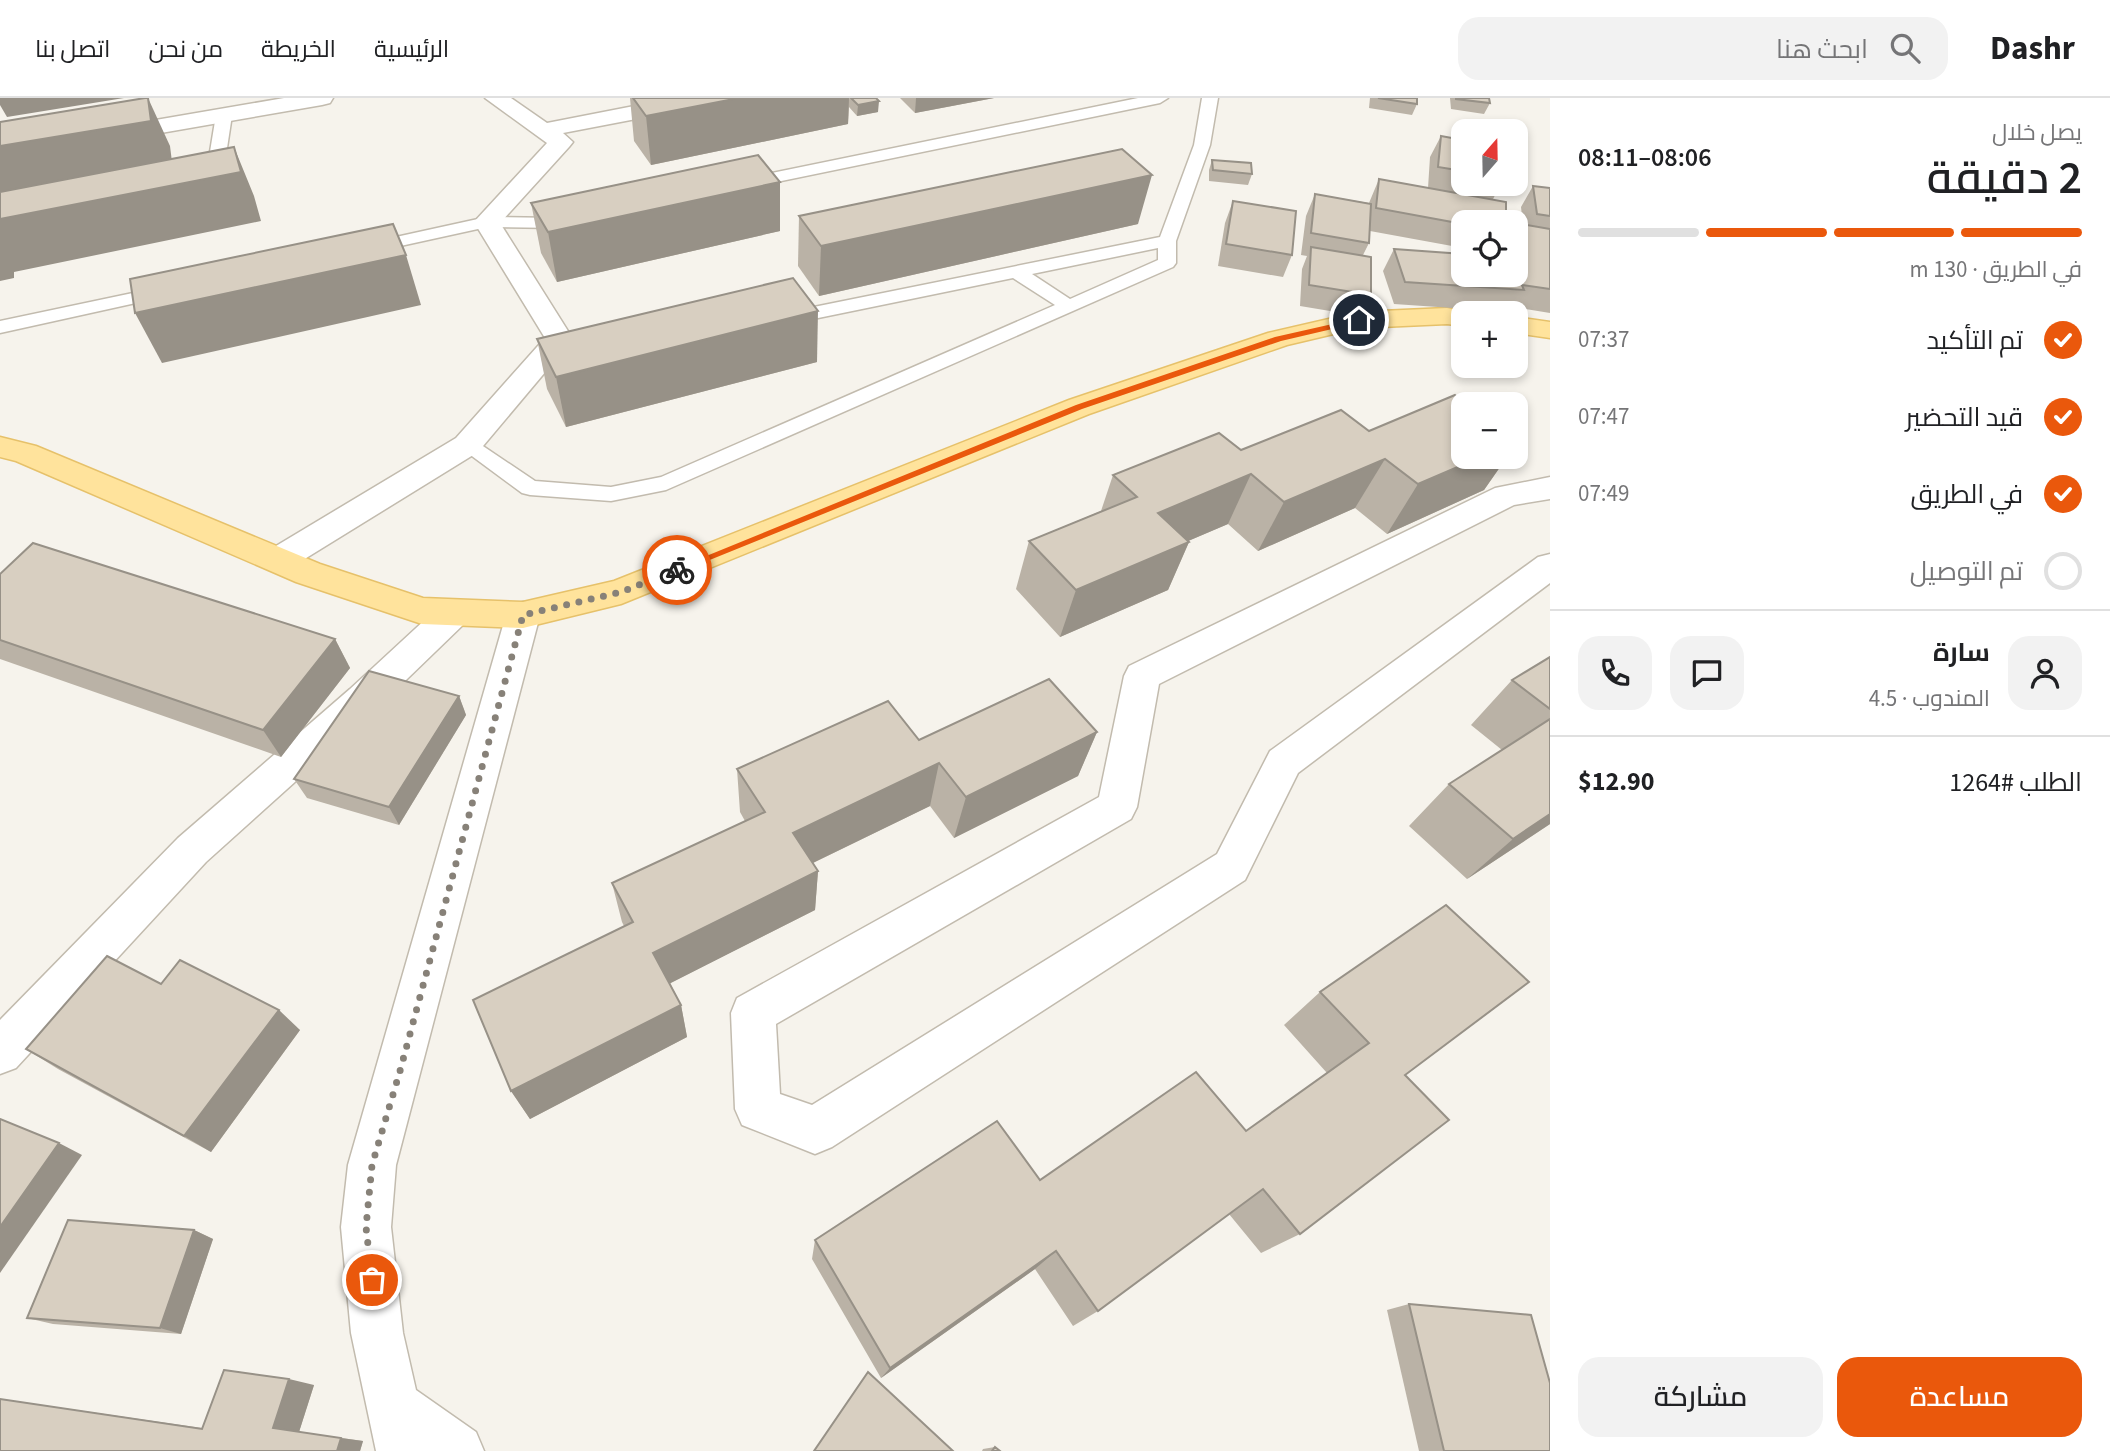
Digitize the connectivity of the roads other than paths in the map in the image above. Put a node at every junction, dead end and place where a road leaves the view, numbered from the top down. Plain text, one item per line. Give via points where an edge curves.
1 (322, 98) edge
2 (496, 98) edge
3 (709, 98) edge
4 (1160, 98) edge
5 (1210, 98) edge
6 (224, 115) junction
7 (544, 130) junction
8 (92, 138) edge
9 (176, 175) edge
10 (722, 189) edge
11 (585, 217) edge
12 (487, 222) junction
13 (1167, 241) junction
14 (352, 251) edge
15 (1017, 272) junction
16 (190, 286) edge
17 (1068, 306) junction
18 (1451, 316) edge
19 (761, 323) edge
20 (0, 327) edge
21 (1528, 327) edge
22 (1550, 330) edge
23 (467, 445) junction
24 (0, 447) edge
25 (1550, 488) edge
26 (278, 560) junction
27 (1550, 566) edge
28 (453, 614) junction
29 (523, 615) junction
30 (0, 1052) edge
31 (398, 1428) edge
32 (457, 1451) edge

1 - 6 street
2 - 7 street
3 - 7 street
4 - 10 lane
5 - 13 lane via 1202,145
6 - 8 street
6 - 9 lane via 216,168
7 - 12 street via 561,142
11 - 12 lane via 558,223
12 - 14 lane
12 - 23 street via 559,339 546,367
13 - 15 lane
13 - 17 lane via 1167,262
15 - 17 lane
15 - 19 lane
16 - 20 lane
17 - 23 lane via 666,483 611,494 530,488
18 - 29 main road via 1359,320 1278,339 1079,407 621,592
21 - 22 main road
23 - 26 street
24 - 26 main road via 25,453
25 - 27 street via 1506,496 1142,676 1117,807 753,1013 758,1109 815,1130 1231,867 1284,762
26 - 28 main road via 422,611
28 - 29 main road
28 - 30 street via 192,850
29 - 31 street via 372,1165 366,1227 377,1333
31 - 32 street

